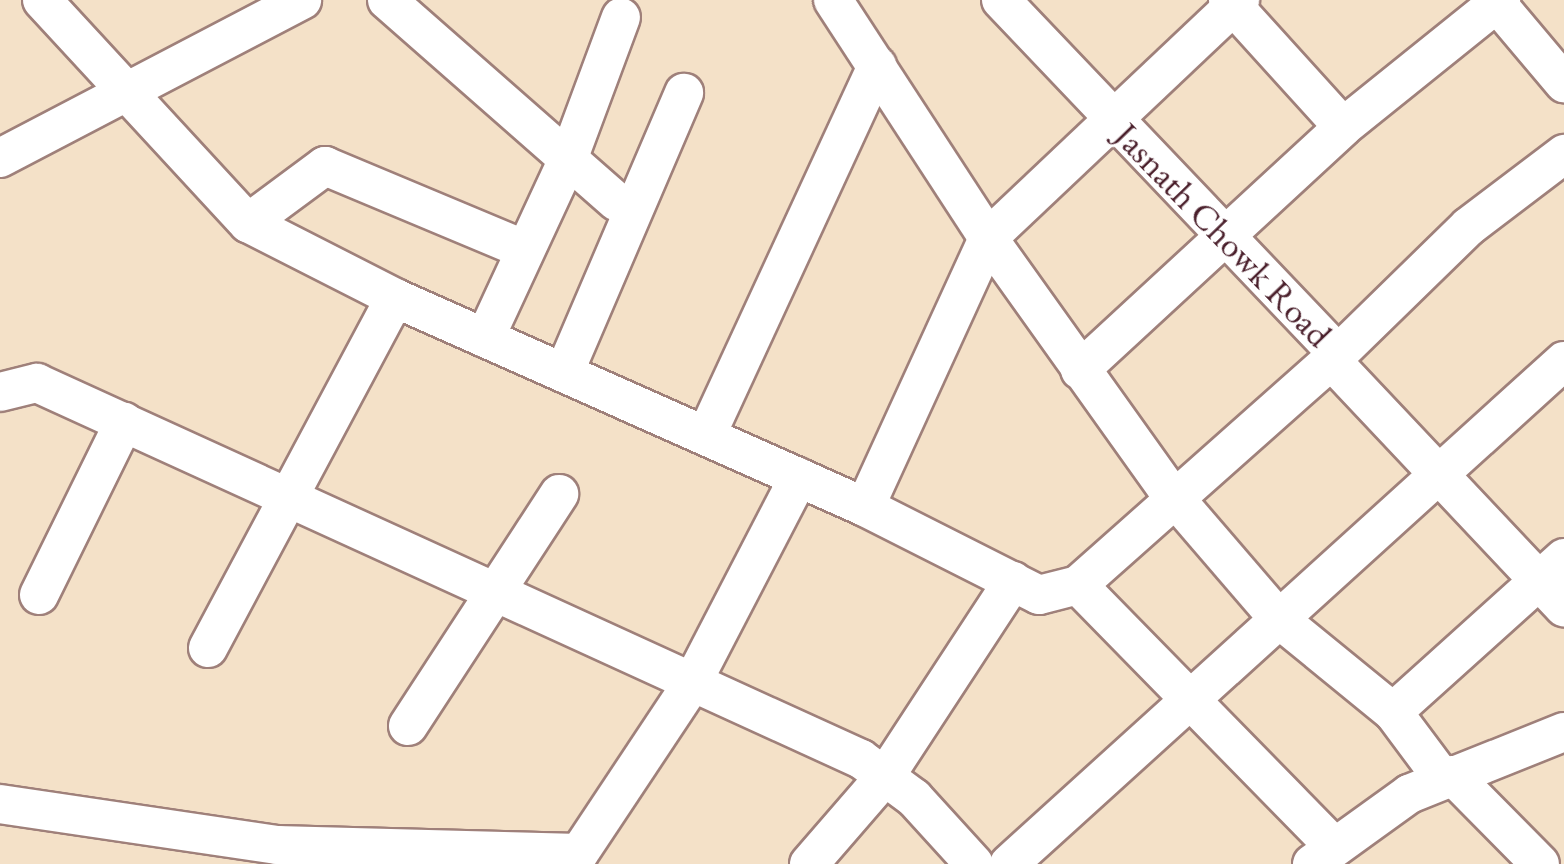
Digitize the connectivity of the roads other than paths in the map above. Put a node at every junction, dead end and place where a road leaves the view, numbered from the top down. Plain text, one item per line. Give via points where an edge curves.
1 (42, 0) edge
2 (302, 0) edge
3 (387, 0) edge
4 (833, 0) edge
5 (1001, 0) edge
6 (1497, 1) edge
7 (1234, 2) edge
8 (621, 17) dead end
9 (877, 66) junction
10 (1564, 83) edge
11 (127, 91) junction
12 (684, 93) dead end
13 (1110, 119) junction
14 (1343, 127) junction
15 (1564, 154) edge
16 (569, 157) junction
17 (0, 158) edge
18 (616, 201) dead end
19 (248, 223) junction
20 (1226, 235) junction
21 (988, 238) junction
22 (523, 249) junction
23 (395, 298) junction
24 (485, 338) junction
25 (1564, 361) edge
26 (1080, 370) junction
27 (564, 373) junction
28 (22, 377) edge
29 (124, 422) junction
30 (706, 436) junction
31 (1440, 474) junction
32 (799, 477) junction
33 (559, 494) dead end
34 (285, 499) junction
35 (1178, 502) junction
36 (865, 507) junction
37 (1013, 581) junction
38 (1556, 581) edge
39 (1078, 585) junction
40 (493, 594) junction
41 (39, 595) dead end
42 (1279, 619) junction
43 (208, 648) dead end
44 (691, 685) junction
45 (1190, 700) junction
46 (1393, 712) junction
47 (408, 726) dead end
48 (1564, 732) edge
49 (886, 775) junction
50 (1447, 777) junction
51 (0, 804) edge
52 (1323, 855) edge
53 (575, 858) edge
54 (809, 864) edge
55 (974, 864) edge
56 (1009, 864) edge
57 (1540, 864) edge

1 - 11 street
2 - 11 street
3 - 16 street
4 - 9 street
5 - 13 street, Jasnath Chowk Road
6 - 10 street
6 - 14 street
7 - 13 street
7 - 14 street
8 - 16 street
9 - 21 street
9 - 30 street
11 - 17 street
11 - 19 street
12 - 27 street
13 - 20 street, Jasnath Chowk Road
13 - 21 street
14 - 20 street
15 - 20 street, Jasnath Chowk Road via 1468,227 1338,354
16 - 18 street
16 - 22 street
19 - 22 street via 325,166
19 - 23 street
20 - 26 street
21 - 26 street
21 - 36 street
22 - 24 street
23 - 24 street
23 - 34 street
24 - 27 street
25 - 31 street
26 - 35 street
27 - 30 street
28 - 29 street
29 - 34 street
29 - 41 street
30 - 32 street
31 - 35 street via 1331,360
31 - 38 street
31 - 42 street
32 - 36 street
32 - 44 street
33 - 40 street
34 - 40 street
34 - 43 street
35 - 39 street
35 - 42 street
36 - 37 street
37 - 39 street via 1053,597
37 - 49 street
38 - 46 street
39 - 45 street
40 - 44 street
40 - 47 street
42 - 45 street
42 - 46 street
44 - 49 street
44 - 53 street
45 - 52 street
45 - 56 street
46 - 50 street
48 - 50 street
49 - 54 street
49 - 55 street
50 - 52 street
50 - 57 street
51 - 53 street via 277,845

